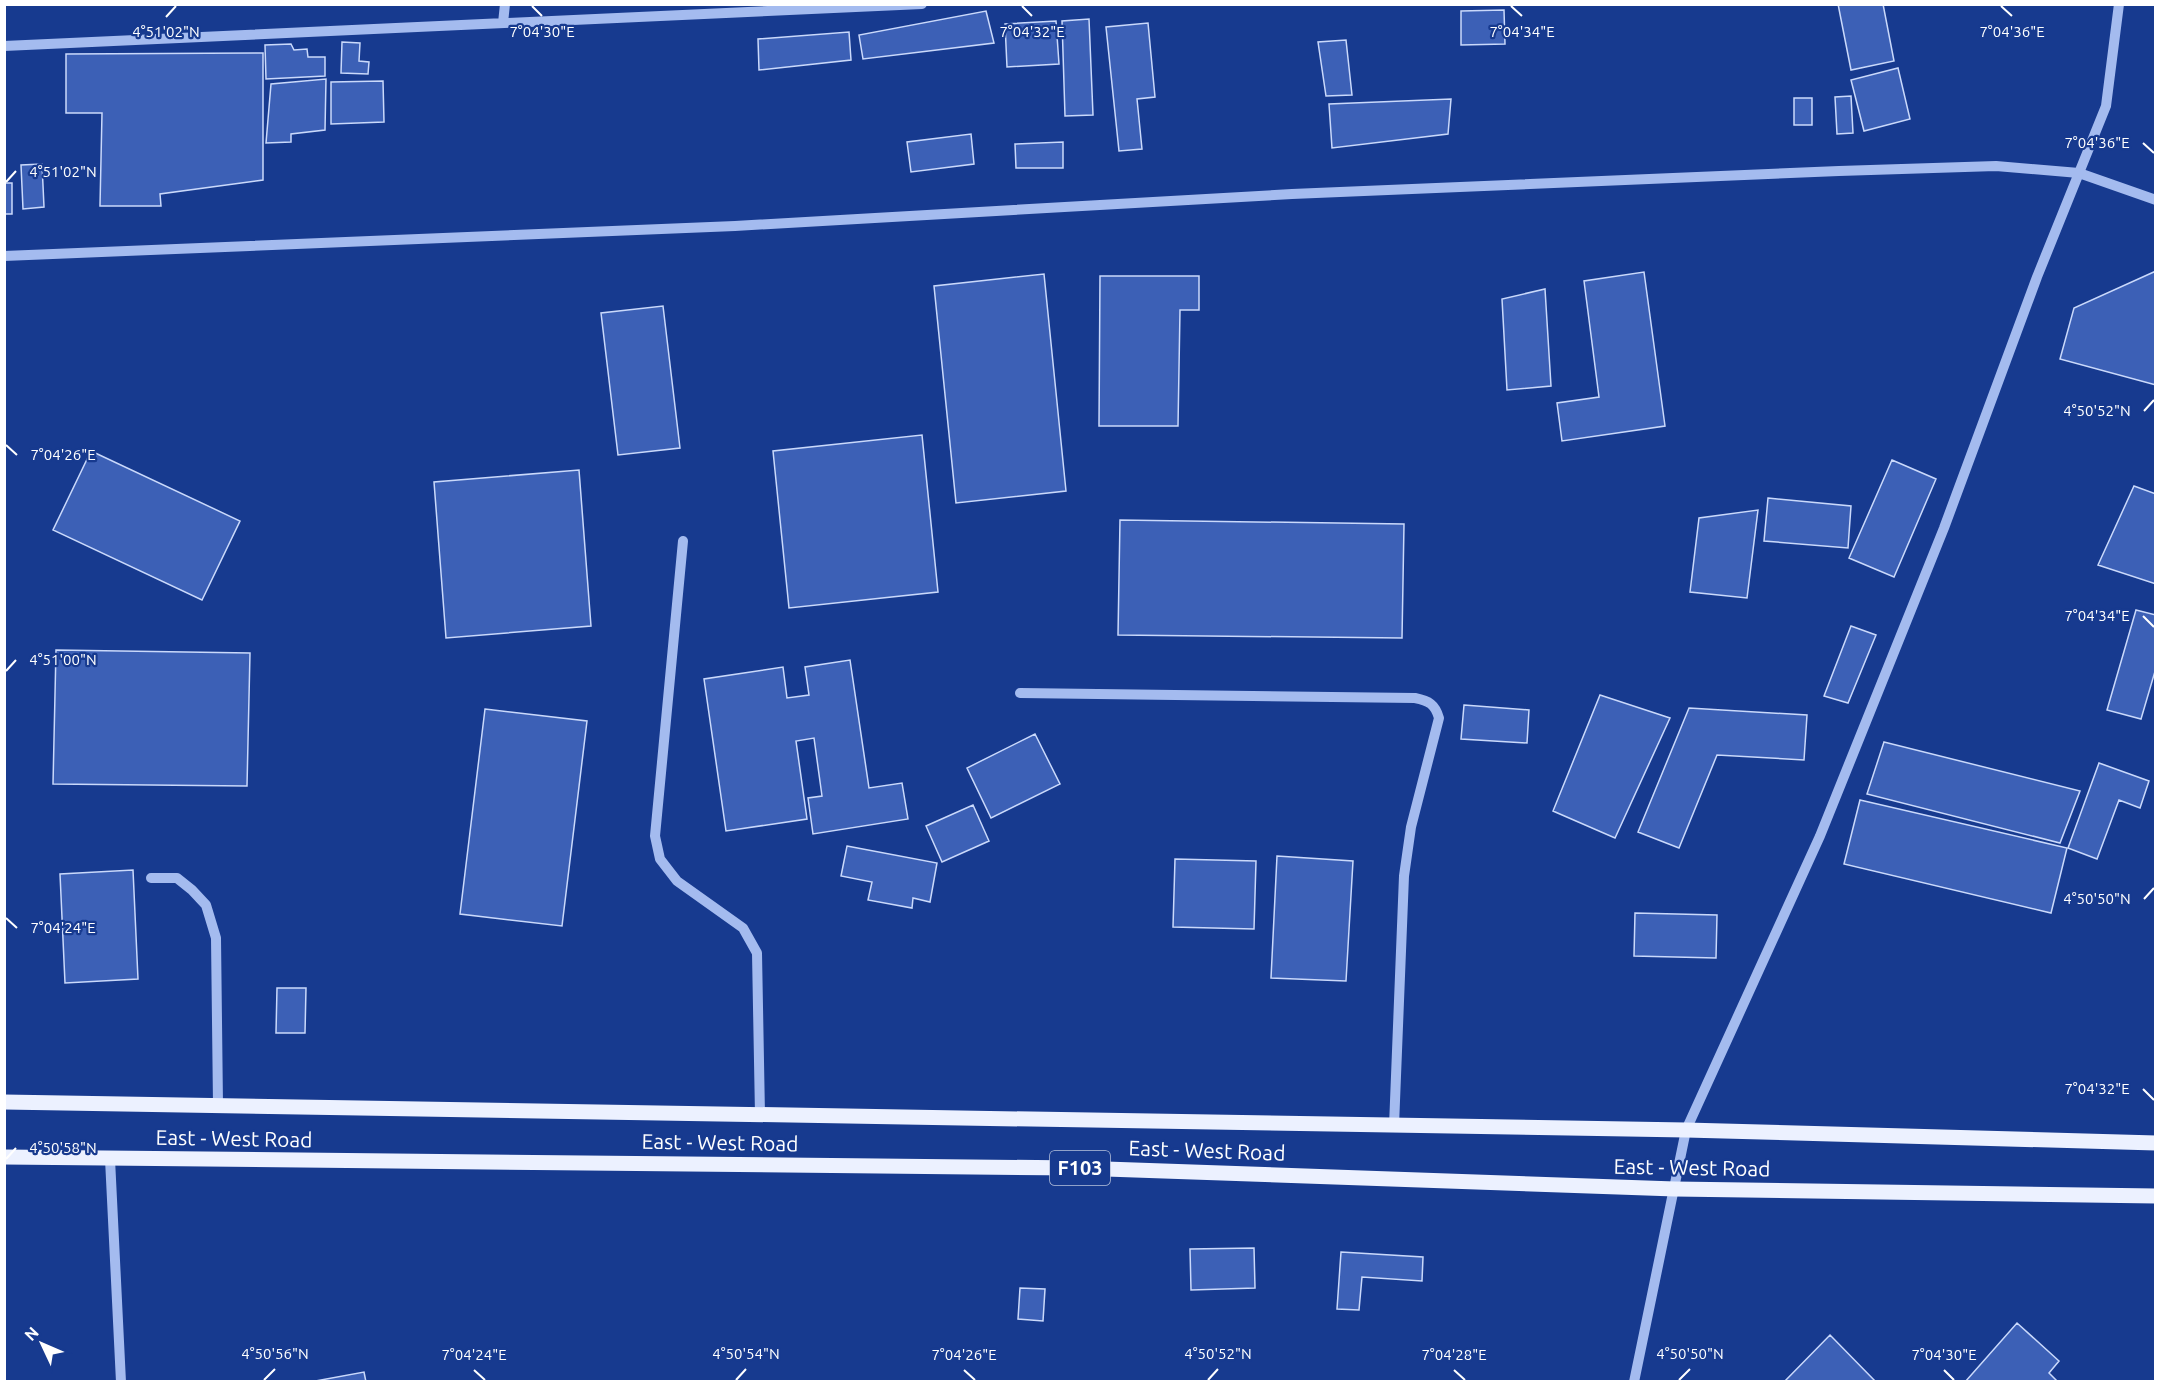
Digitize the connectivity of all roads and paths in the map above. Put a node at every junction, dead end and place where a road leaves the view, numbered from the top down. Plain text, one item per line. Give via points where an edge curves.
1 (505, 4) edge
2 (922, 4) edge
3 (2119, 4) edge
4 (503, 23) junction
5 (4, 46) edge
6 (2079, 173) junction
7 (2156, 200) edge
8 (4, 256) edge
9 (683, 541) dead end
10 (1020, 693) dead end
11 (151, 878) dead end
12 (4, 1102) edge
13 (218, 1105) junction
14 (760, 1115) junction
15 (1394, 1126) junction
16 (1686, 1130) junction
17 (2156, 1143) edge
18 (4, 1157) edge
19 (110, 1158) junction
20 (1675, 1189) junction
21 (2156, 1196) edge
22 (121, 1382) edge
23 (1634, 1382) edge

1 - 4 street
2 - 4 street
3 - 6 street via 2106,106
4 - 5 street
6 - 7 street
6 - 8 street via 1996,166 1839,171 1304,194 735,226
6 - 16 street via 1944,528 1820,836
9 - 14 street via 655,836 660,859 677,881 743,928 757,953
10 - 15 street via 1415,698 1436,707 1439,718 1411,827 1404,876
11 - 13 street via 177,878 192,890 206,905 216,938
12 - 13 main road, East - West Road / F103
13 - 14 main road, East - West Road / F103
14 - 15 main road, East - West Road / F103
15 - 16 main road, East - West Road / F103
16 - 17 main road, East - West Road / F103
16 - 20 street
18 - 19 main road, East - West Road / F103
19 - 20 main road, East - West Road / F103 via 1077,1168
19 - 22 street
20 - 21 main road, East - West Road / F103
20 - 23 street

